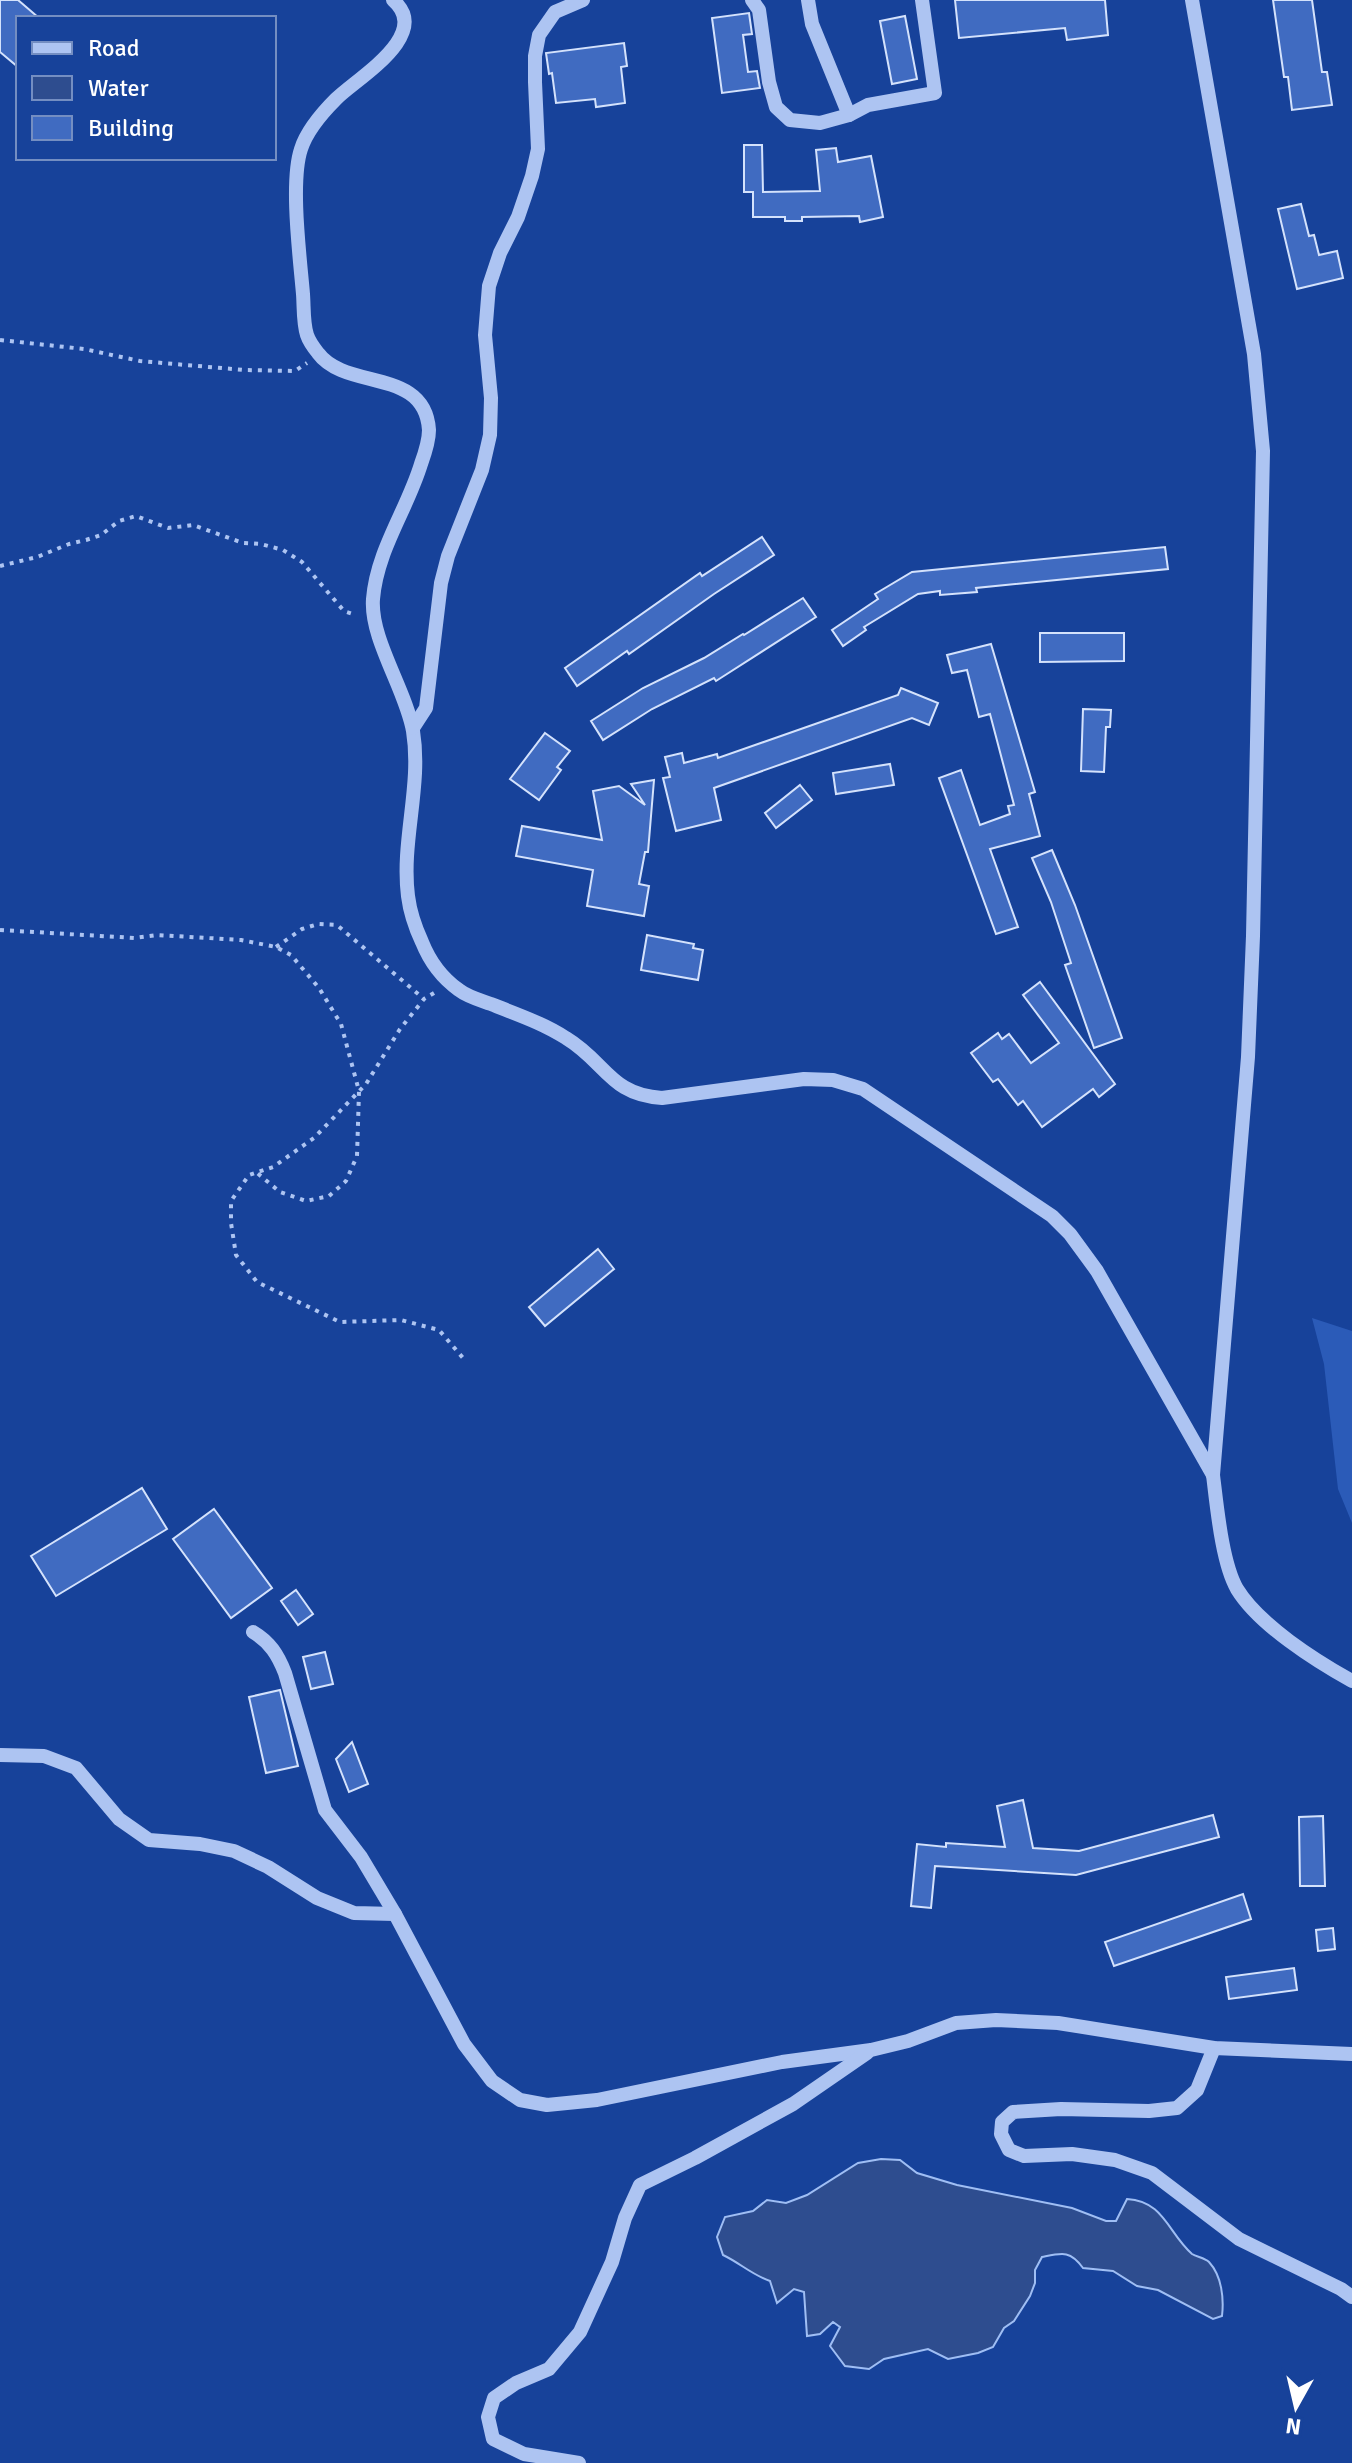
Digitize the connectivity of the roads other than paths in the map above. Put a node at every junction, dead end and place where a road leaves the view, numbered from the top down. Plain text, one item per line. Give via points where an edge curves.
1 (393, 0) edge
2 (583, 0) edge
3 (752, 0) edge
4 (808, 0) edge
5 (922, 0) edge
6 (1192, 0) edge
7 (849, 115) junction
8 (413, 728) junction
9 (1213, 1475) junction
10 (253, 1632) dead end
11 (1352, 1681) edge
12 (0, 1755) edge
13 (395, 1914) junction
14 (1214, 2048) junction
15 (871, 2050) junction
16 (1352, 2054) edge
17 (1352, 2297) edge
18 (579, 2463) edge

1 - 8 street via 403,18 399,42 338,97 300,150 298,231 306,334 319,355 350,374 401,388 425,413 426,450 378,567 372,603
2 - 8 street via 555,12 539,35 538,149 518,217 489,286 485,335 490,435 448,556 426,708
3 - 7 street via 759,10 776,107 790,120 820,123
4 - 7 street via 812,24
5 - 7 street via 935,93 868,105
6 - 9 street via 1254,354 1263,451 1248,1057
8 - 9 street via 416,781 408,896 427,955 450,983 567,1038 623,1089 643,1097 804,1079 863,1089 1052,1216 1070,1234 1097,1271
9 - 11 street via 1222,1540 1236,1588 1258,1616
10 - 13 street via 277,1653 325,1810
12 - 13 street via 44,1756 76,1768 119,1819 149,1840 234,1851 354,1913
13 - 15 street via 464,2044 492,2081 520,2100 547,2105 597,2100 782,2062
14 - 15 street via 1058,2023 996,2020 956,2023
14 - 16 street
14 - 17 street via 1197,2090 1177,2108 1013,2112 1002,2122 1001,2134 1009,2150 1024,2156 1072,2154 1115,2160 1152,2173 1239,2239
15 - 18 street via 793,2104 640,2185 580,2332 549,2369 494,2398 488,2417 493,2439 524,2454

